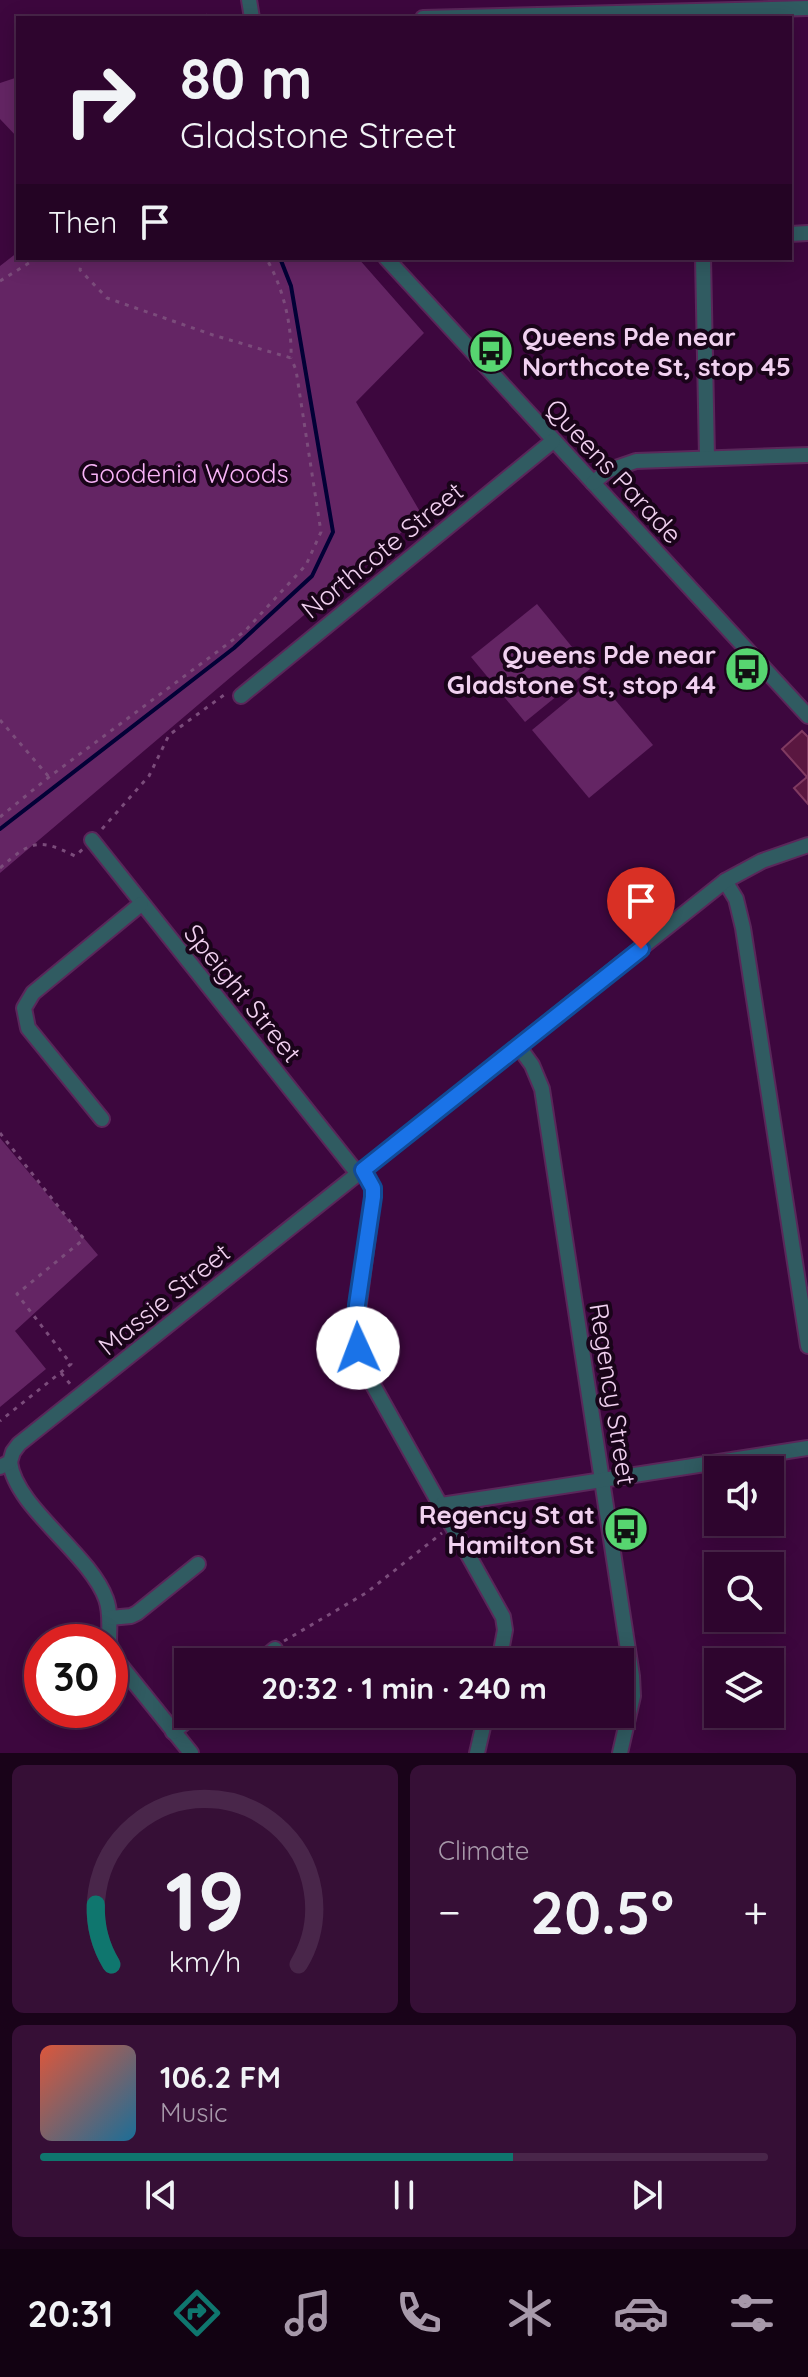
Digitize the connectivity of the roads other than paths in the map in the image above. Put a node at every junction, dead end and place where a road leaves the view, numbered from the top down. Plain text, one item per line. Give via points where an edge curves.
1 (808, 8) edge
2 (697, 10) edge
3 (492, 16) edge
4 (388, 260) edge
5 (703, 260) edge
6 (553, 441) junction
7 (808, 455) edge
8 (707, 457) junction
9 (593, 483) junction
10 (241, 696) road end
11 (808, 716) edge
12 (92, 840) road end
13 (808, 845) edge
14 (725, 881) junction
15 (141, 904) junction
16 (519, 1047) junction
17 (102, 1119) dead end
18 (360, 1172) junction
19 (805, 1307) edge
20 (808, 1346) edge
21 (808, 1448) edge
22 (5, 1465) edge
23 (603, 1481) junction
24 (441, 1505) junction
25 (198, 1564) dead end
26 (110, 1618) junction
27 (110, 1624) edge
28 (502, 1648) edge
29 (128, 1675) edge
30 (178, 1728) edge
31 (483, 1728) edge
32 (173, 1732) junction
33 (191, 1753) edge
34 (477, 1753) edge
35 (620, 1753) edge

1 - 2 street
2 - 3 street
4 - 6 street, Queens Parade
5 - 8 street
6 - 9 street, Queens Parade
6 - 10 street, Northcote Street
7 - 8 street
8 - 9 street via 636,461 616,466
9 - 11 street, Queens Parade
12 - 15 street, Speight Street
13 - 14 street, Massie Street
14 - 16 street, Massie Street
14 - 19 street via 743,928
15 - 17 street via 33,993 24,1008 28,1028
15 - 18 street, Speight Street
16 - 18 street, Massie Street
16 - 23 street, Regency Street via 542,1089
18 - 22 street, Massie Street via 19,1444
18 - 24 street via 373,1188 373,1197 357,1305 358,1348 368,1376
19 - 20 street
21 - 23 street
22 - 26 street via 100,1585
23 - 24 street
23 - 35 street, Regency Street via 632,1676 633,1696
24 - 28 street via 503,1617
25 - 26 street via 137,1613
26 - 27 street
29 - 32 street
30 - 32 street
31 - 34 street
32 - 33 street

